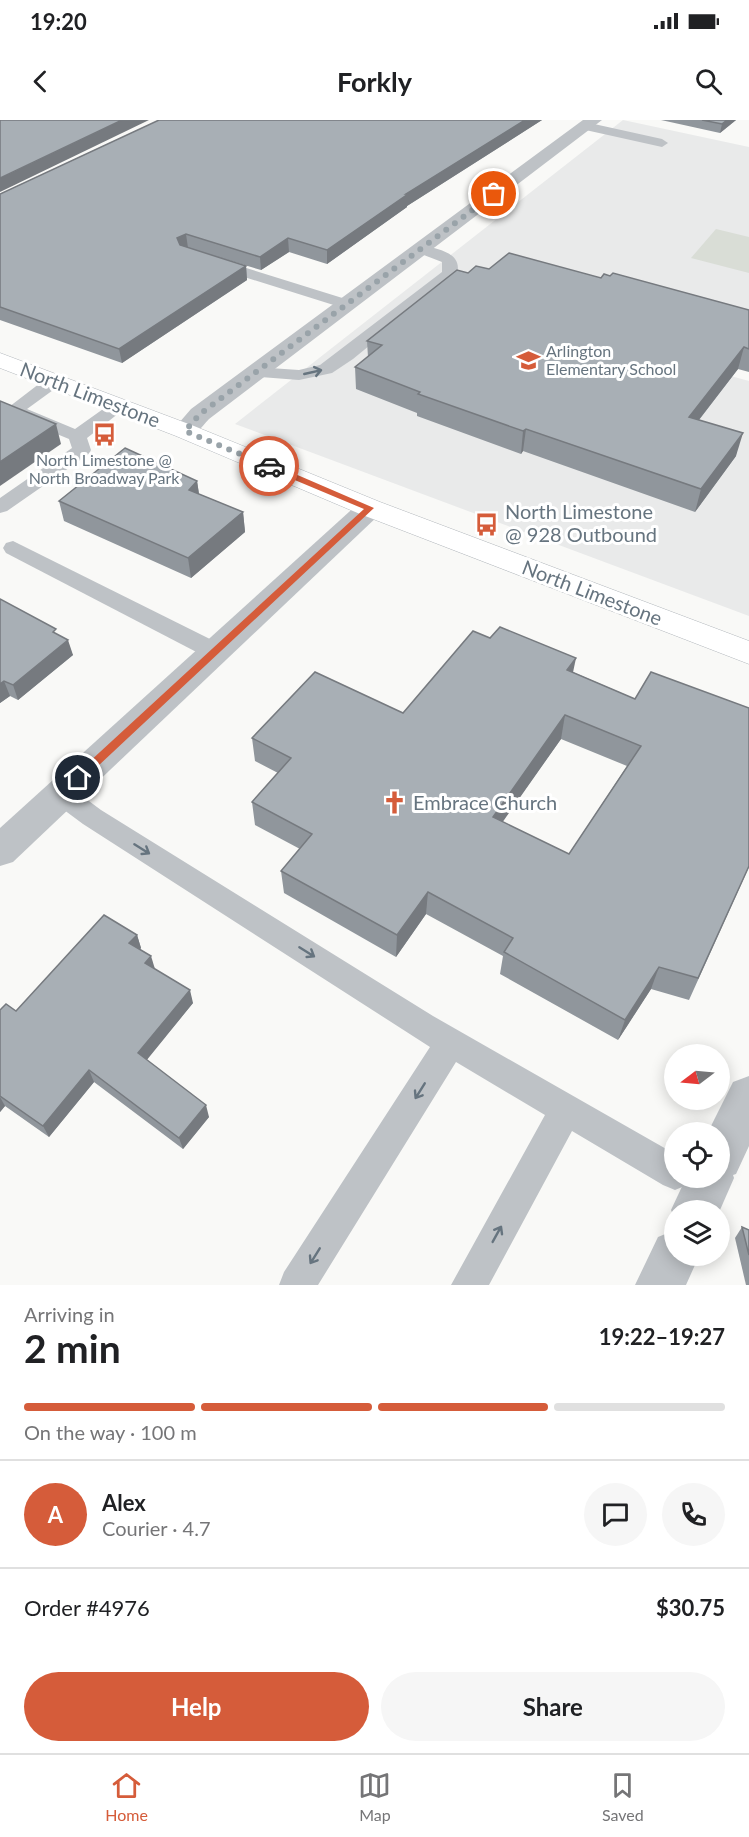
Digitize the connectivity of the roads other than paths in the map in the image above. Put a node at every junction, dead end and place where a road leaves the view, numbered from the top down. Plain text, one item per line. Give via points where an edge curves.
1 (590, 123) edge
2 (662, 143) dead end
3 (421, 249) junction
4 (198, 258) edge
5 (346, 304) junction
6 (0, 360) edge
7 (255, 372) junction
8 (54, 381) junction
9 (119, 406) junction
10 (185, 431) junction
11 (77, 436) junction
12 (0, 507) edge
13 (370, 508) junction
14 (13, 548) dead end
15 (214, 651) junction
16 (749, 653) edge
17 (61, 794) junction
18 (0, 851) edge
19 (451, 1042) junction
20 (749, 1097) edge
21 (566, 1109) junction
22 (730, 1128) edge
23 (664, 1162) edge
24 (669, 1266) edge
25 (297, 1285) edge
26 (469, 1285) edge
27 (660, 1285) edge

1 - 2 lane
1 - 3 street
3 - 5 street
7 -> 3 lane via 312,373 347,355 449,274 449,260
4 - 5 lane
5 - 7 street
6 - 8 street, North Limestone
7 - 10 street via 200,414
8 - 9 street, North Limestone
8 - 11 lane via 14,410
9 - 10 street, North Limestone
9 - 11 lane
10 - 13 street, North Limestone
11 - 12 lane via 82,450
13 - 15 street
13 - 16 street, North Limestone
14 - 15 lane
15 - 17 street
17 - 18 street
17 -> 19 lane
19 - 21 lane
19 -> 25 lane
20 - 22 street
21 - 23 lane
26 -> 21 lane
24 - 27 street

